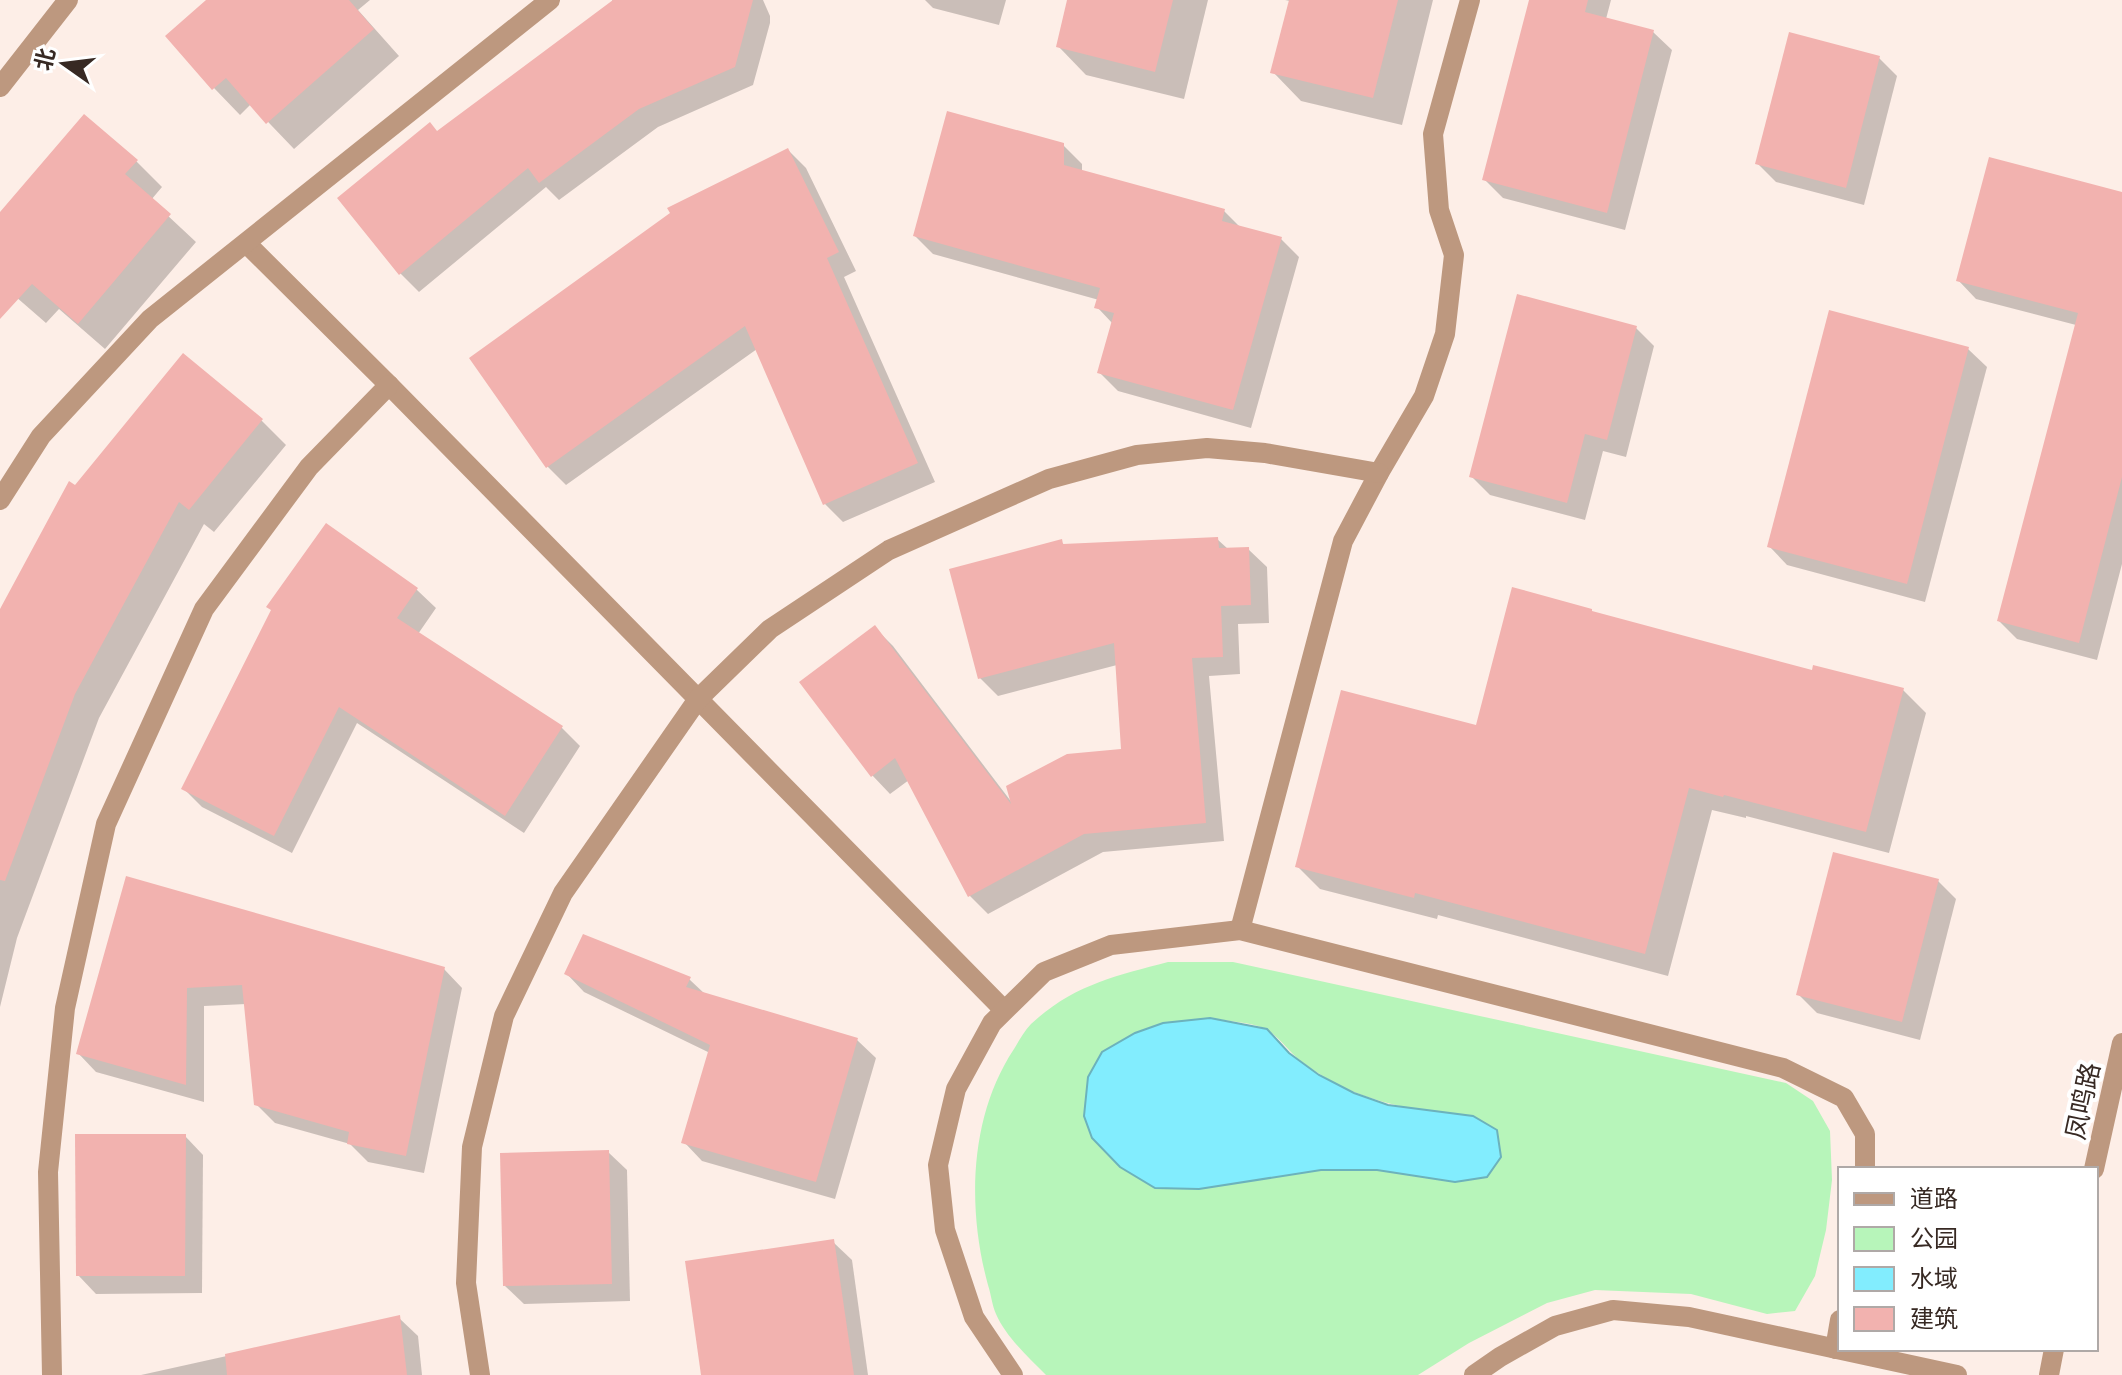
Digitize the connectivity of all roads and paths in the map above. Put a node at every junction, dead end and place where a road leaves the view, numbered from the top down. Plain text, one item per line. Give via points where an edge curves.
1 (68, 0) edge
2 (550, 0) edge
3 (1470, 0) edge
4 (0, 87) edge
5 (246, 243) junction
6 (389, 385) junction
7 (1379, 473) junction
8 (0, 500) edge
9 (698, 699) junction
10 (1240, 930) junction
11 (1004, 1010) junction
12 (2122, 1043) edge
13 (1865, 1167) edge
14 (2094, 1167) edge
15 (1838, 1332) edge
16 (1835, 1349) junction
17 (1838, 1350) edge
18 (1844, 1351) edge
19 (2054, 1351) edge
20 (1006, 1372) edge
21 (52, 1375) edge
22 (480, 1375) edge
23 (1474, 1375) edge
24 (1957, 1375) edge
25 (2049, 1375) edge

1 - 4 street
2 - 5 street
3 - 7 street via 1433,134 1439,210 1454,255 1445,334 1424,396
5 - 6 street
5 - 8 street via 150,319 41,436
6 - 9 street
6 - 21 street via 309,467 204,609 106,824 65,1008 48,1172
7 - 9 street via 1207,448 1137,455 1049,479 889,550 770,629
7 - 10 street via 1343,541
9 - 11 street
9 - 22 street via 563,893 504,1016 472,1147 466,1283
10 - 11 street via 1111,945 1044,972
10 - 13 street via 1783,1068 1844,1098 1865,1134
11 - 20 street via 956,1089 938,1165 945,1230 974,1317
12 - 14 street, 凤鸣路
15 - 16 street
16 - 17 street
16 - 23 street via 1689,1317 1613,1310 1555,1326
18 - 24 street
19 - 25 street

